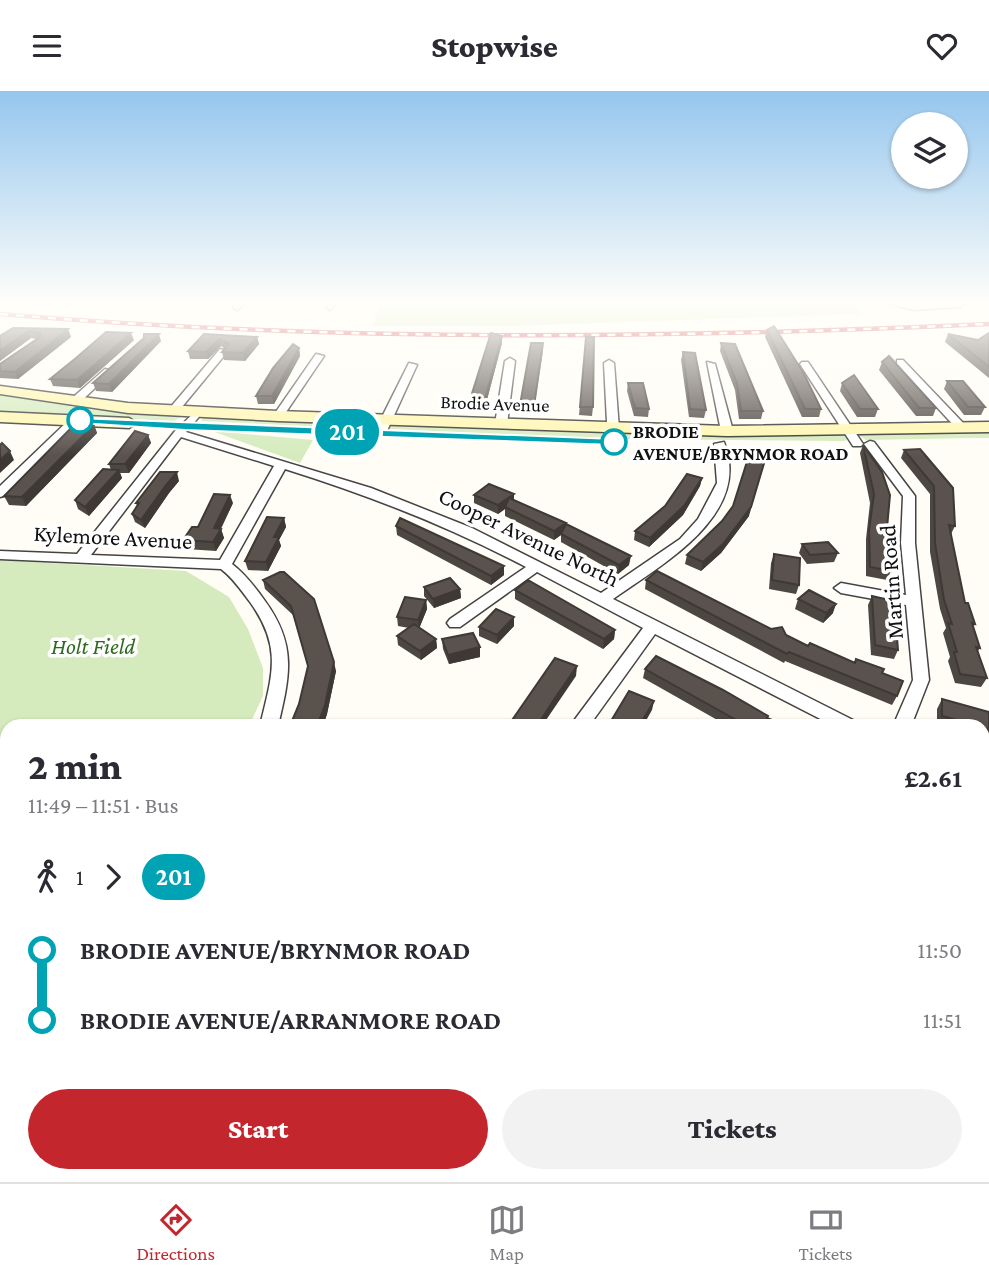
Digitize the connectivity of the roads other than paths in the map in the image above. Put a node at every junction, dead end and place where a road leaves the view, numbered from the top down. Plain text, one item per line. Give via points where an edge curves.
1 (220, 355) edge
2 (318, 356) dead end
3 (121, 360) edge
4 (510, 361) dead end
5 (900, 362) dead end
6 (609, 363) dead end
7 (709, 364) dead end
8 (805, 364) dead end
9 (412, 365) dead end
10 (0, 390) edge
11 (74, 402) junction
12 (173, 411) junction
13 (198, 412) junction
14 (0, 417) edge
15 (278, 417) junction
16 (75, 420) junction
17 (500, 424) junction
18 (383, 426) junction
19 (989, 427) edge
20 (962, 428) junction
21 (182, 430) junction
22 (846, 430) junction
23 (613, 435) junction
24 (723, 437) junction
25 (989, 441) edge
26 (864, 444) junction
27 (281, 465) junction
28 (0, 493) edge
29 (0, 555) edge
30 (81, 559) junction
31 (224, 565) junction
32 (536, 566) junction
33 (841, 588) dead end
34 (604, 598) junction
35 (915, 602) junction
36 (455, 623) dead end
37 (652, 627) junction
38 (271, 719) edge
39 (584, 719) edge
40 (835, 719) edge
41 (905, 719) edge

1 - 12 street
2 - 15 street
3 - 11 street
4 - 17 street
5 - 20 street
6 - 23 street
7 - 24 street
8 - 22 street
9 - 18 street
10 - 11 street, Brodie Avenue
11 - 12 street, Brodie Avenue
12 - 13 street, Brodie Avenue
13 - 15 street, Brodie Avenue
13 - 21 street
14 - 16 street, Brodie Avenue
15 - 18 street, Brodie Avenue
16 - 21 street, Brodie Avenue
16 - 28 street
17 - 18 street, Brodie Avenue
17 - 23 street, Brodie Avenue
18 - 21 street, Brodie Avenue
18 - 23 street, Brodie Avenue
19 - 20 street, Brodie Avenue
20 - 22 street, Brodie Avenue
21 - 27 street, Cooper Avenue North
21 - 30 street
22 - 24 street, Brodie Avenue
22 - 26 street
23 - 24 street, Brodie Avenue
24 - 26 street, Brodie Avenue
24 - 34 street via 723,483 704,520 685,543
25 - 26 street, Brodie Avenue
26 - 35 street, Martin Road via 909,496 908,543
27 - 31 street
27 - 32 street, Cooper Avenue North via 392,501 467,531
29 - 30 street, Kylemore Avenue
30 - 31 street, Kylemore Avenue
31 - 38 street via 235,572 274,621 283,663
32 - 34 street, Cooper Avenue North
32 - 36 street
33 - 35 street
34 - 37 street, Cooper Avenue North
35 - 41 street, Martin Road via 921,680
37 - 39 street
37 - 40 street, Cooper Avenue North

